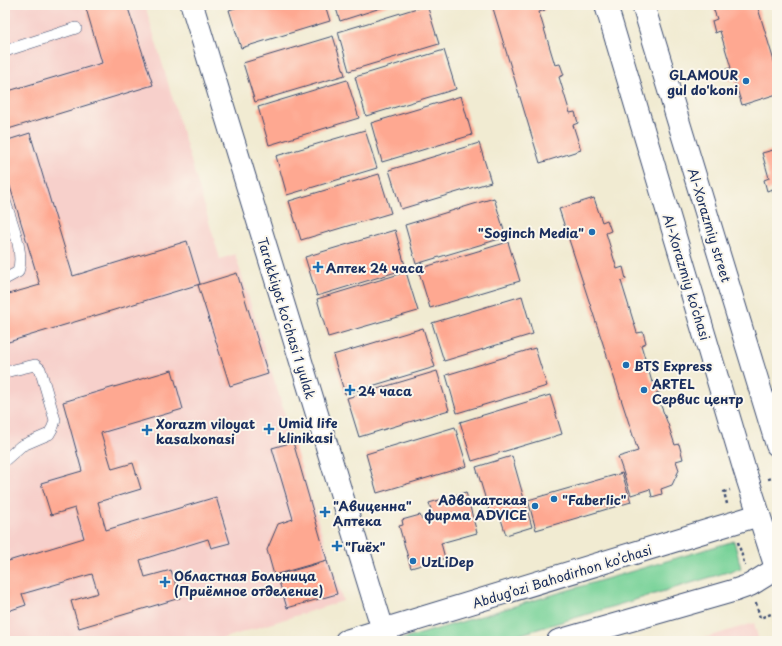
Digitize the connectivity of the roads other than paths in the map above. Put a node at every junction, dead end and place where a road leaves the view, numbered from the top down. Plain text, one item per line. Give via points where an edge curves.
1 (192, 5) edge
2 (606, 5) edge
3 (643, 5) edge
4 (76, 28) dead end
5 (5, 51) edge
6 (5, 201) edge
7 (5, 279) edge
8 (5, 372) edge
9 (777, 445) edge
10 (5, 460) edge
11 (768, 513) edge
12 (777, 570) edge
13 (383, 630) junction
14 (346, 641) edge
15 (558, 641) edge

1 - 13 main road, Tarakkiyot ko'chasi 1 yulak
2 - 11 main road, Al-Xorazmiy ko’chasi
3 - 9 main road, Al-Xorazmiy street
4 - 5 lane
6 - 7 lane via 20,252 18,272
8 - 10 lane via 35,365 40,369 55,420 49,434 21,446
11 - 12 main road, Al-Xorazmiy ko’chasi
11 - 13 main road, Abdug’ozi Bahodirhon ko’chasi
12 - 15 main road via 736,590
13 - 14 main road, Abdug’ozi Bahodirhon ko’chasi

